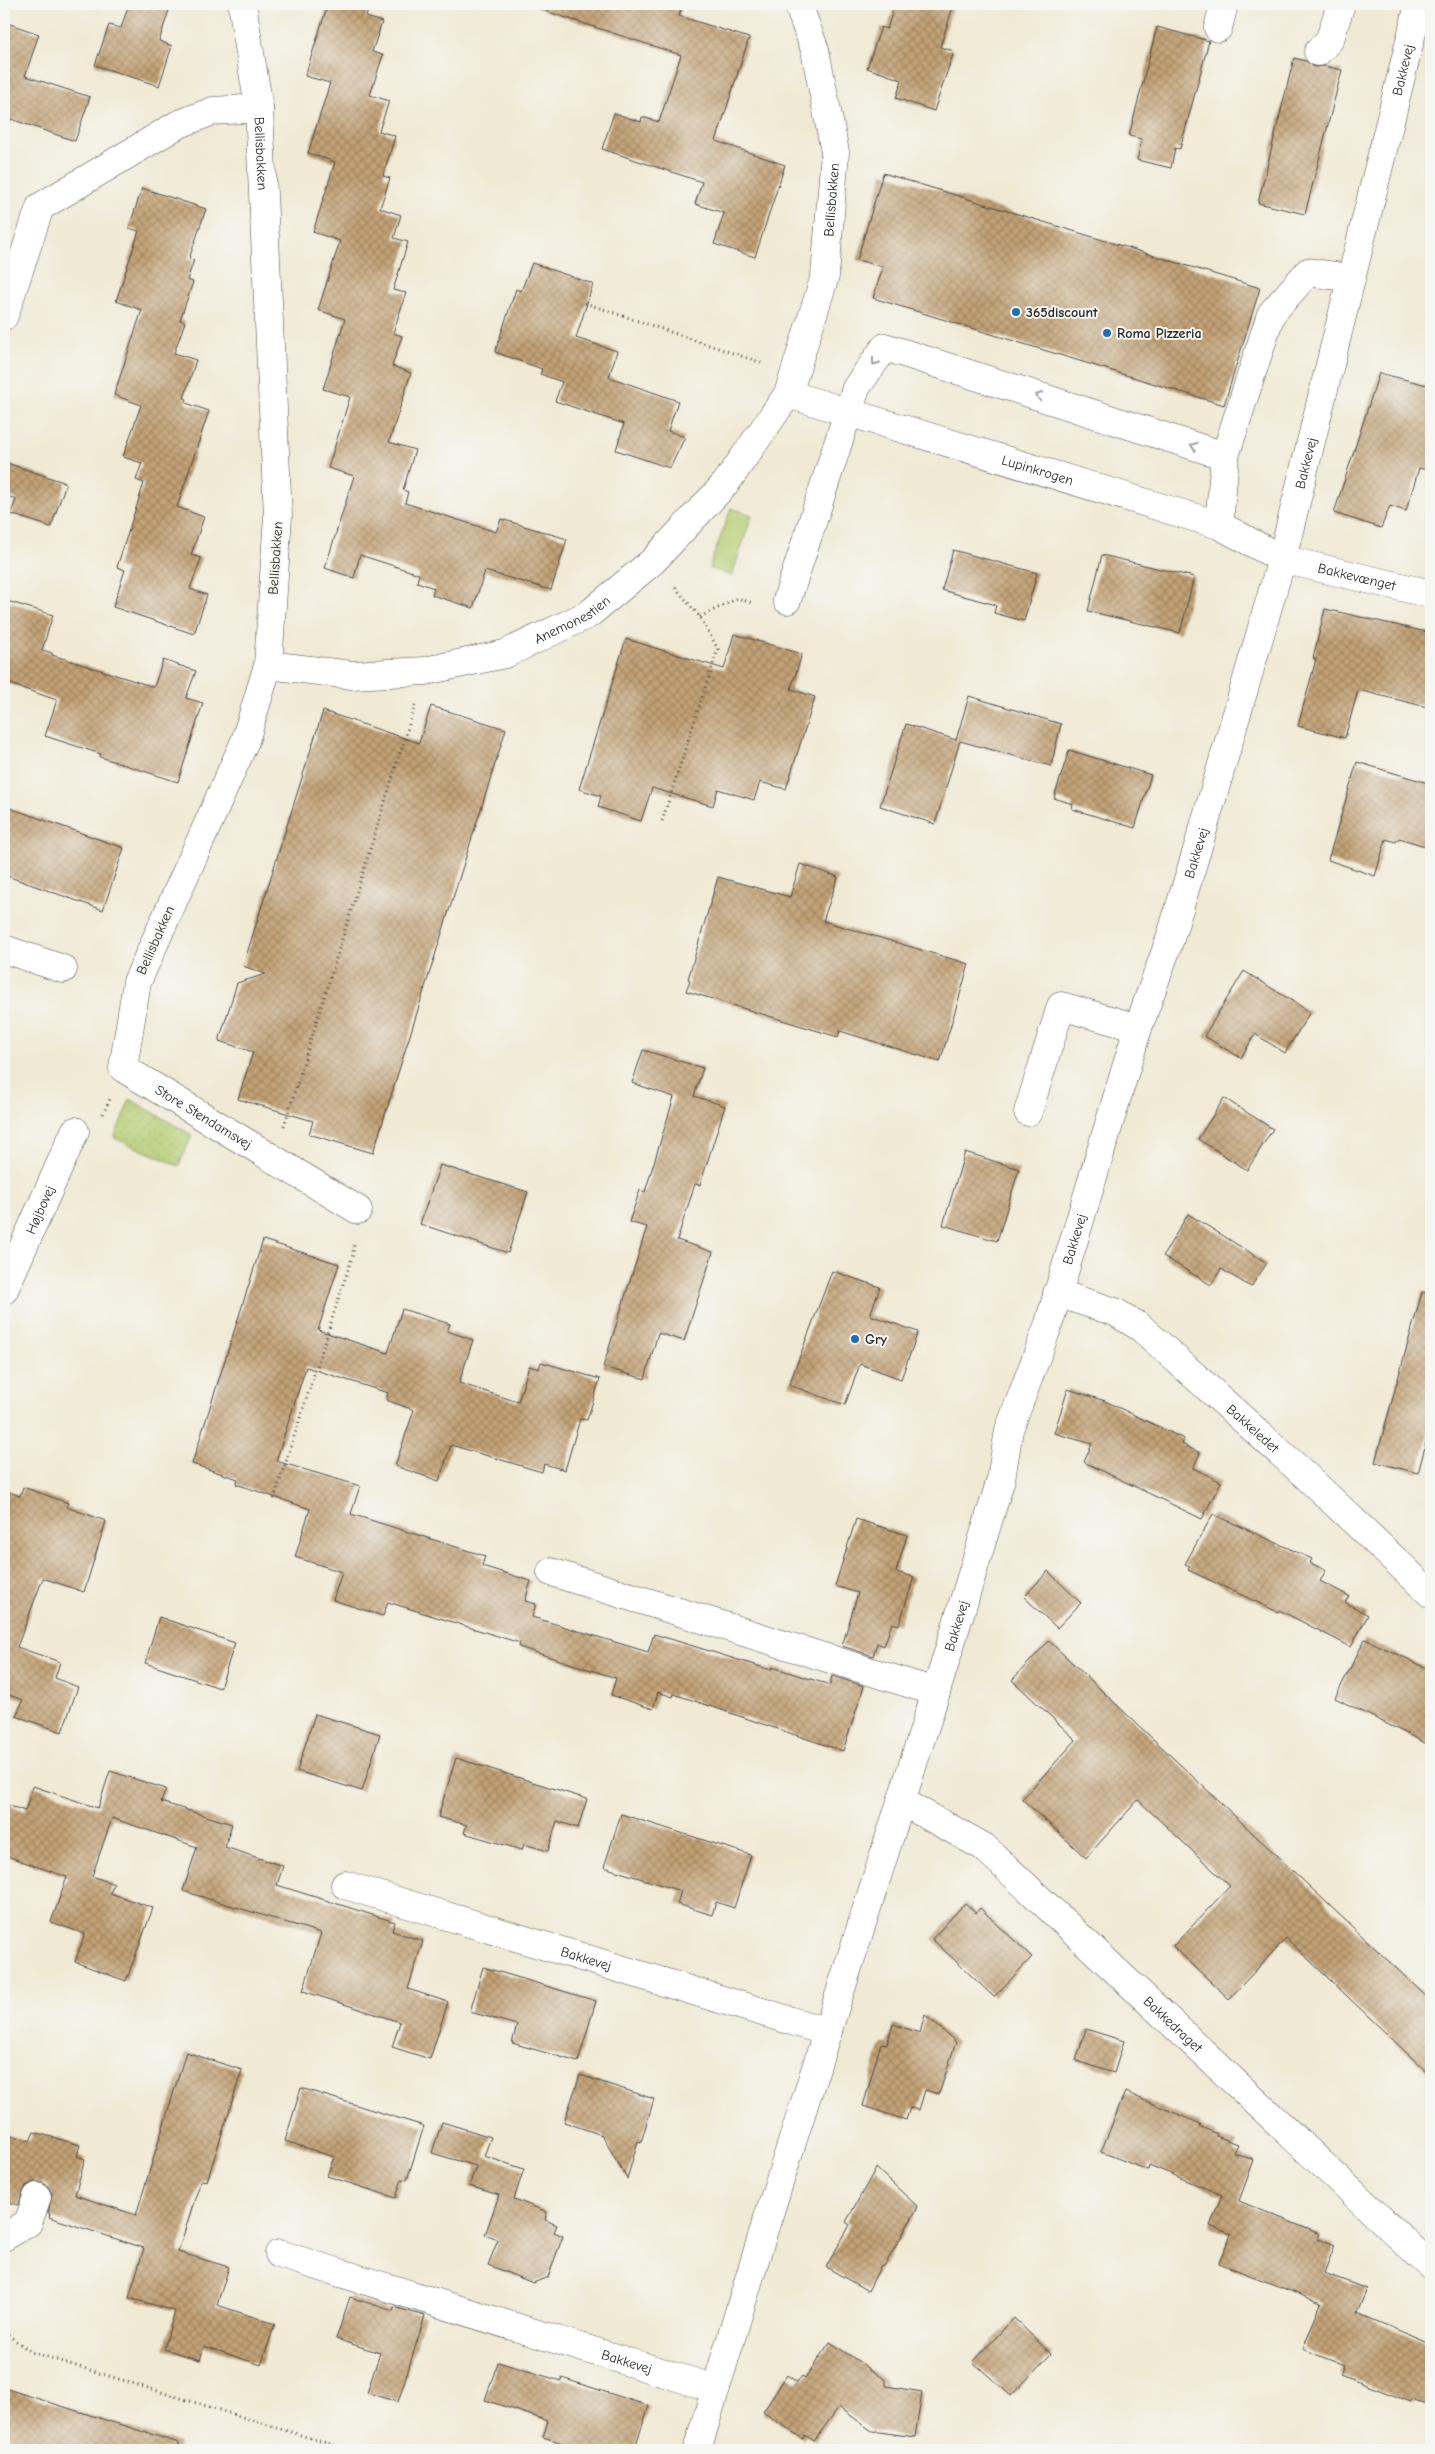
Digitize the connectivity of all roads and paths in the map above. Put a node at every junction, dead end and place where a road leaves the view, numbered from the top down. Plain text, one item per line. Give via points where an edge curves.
1 (242, 4) edge
2 (798, 4) edge
3 (1341, 4) edge
4 (1419, 4) edge
5 (1318, 52) dead end
6 (259, 108) junction
7 (1350, 278) junction
8 (585, 303) dead end
9 (4, 316) edge
10 (791, 384) junction
11 (847, 414) junction
12 (1225, 456) junction
13 (1219, 524) junction
14 (1282, 559) junction
15 (653, 561) junction
16 (1431, 594) edge
17 (787, 600) joint
18 (700, 617) junction
19 (268, 665) junction
20 (425, 670) junction
21 (662, 821) dead end
22 (4, 948) edge
23 (62, 969) dead end
24 (1138, 1028) junction
25 (123, 1068) junction
26 (1028, 1112) dead end
27 (74, 1131) joint
28 (274, 1158) junction
29 (358, 1210) joint
30 (4, 1290) edge
31 (1057, 1293) junction
32 (274, 1499) dead end
33 (550, 1572) dead end
34 (1431, 1594) edge
35 (936, 1692) junction
36 (901, 1801) junction
37 (345, 1885) dead end
38 (828, 2032) junction
39 (37, 2197) dead end
40 (4, 2237) edge
41 (279, 2254) dead end
42 (1431, 2266) edge
43 (4, 2332) edge
44 (716, 2389) junction
45 (349, 2450) edge
46 (697, 2450) edge

1 - 6 street, Bellisbakken
2 - 10 street, Bellisbakken via 815,50 835,152 825,276
3 - 5 street via 1330,39
4 - 7 street, Bakkevej
6 - 9 street, Bellisbakken via 213,110 177,125 40,207
6 - 19 street, Bellisbakken via 278,516
7 - 12 street via 1308,272 1271,314
7 - 14 street, Bakkevej
8 - 10 path
10 - 11 street, Lupinkrogen
10 - 15 street, Anemonestien via 726,483
12 -> 11 street via 885,347 856,388
11 - 13 street, Lupinkrogen
11 - 17 street
12 - 13 street
13 - 14 street, Lupinkrogen
14 - 16 street, Bakkevænget
14 - 24 street, Bakkevej via 1193,864
15 - 18 path
15 - 20 street, Anemonestien via 589,614 505,654
17 - 18 path via 774,610 738,598
18 - 21 path via 718,649
19 - 20 street, Anemonestien via 352,675
19 - 25 street, Bellisbakken via 245,741 137,982
20 - 28 path
22 - 23 street
24 - 26 street via 1061,1006
24 - 31 street, Bakkevej
25 - 27 path via 105,1087 110,1098 97,1125
25 - 28 street, Store Stendamsvej
27 - 30 street, Højbovej
28 - 29 street, Store Stendamsvej
29 - 32 path via 353,1254
31 - 34 street, Bakkeledet via 1115,1312 1140,1327 1304,1474
31 - 35 street, Bakkevej via 1009,1430 1001,1479
33 - 35 street
35 - 36 street, Bakkevej
36 - 38 street, Bakkevej
36 - 42 street, Bakkedraget via 984,1847
37 - 38 street, Bakkevej
38 - 44 street, Bakkevej
39 - 40 street via 28,2223
41 - 44 street, Bakkevej
43 - 45 path via 31,2352
44 - 46 street, Bakkevej

